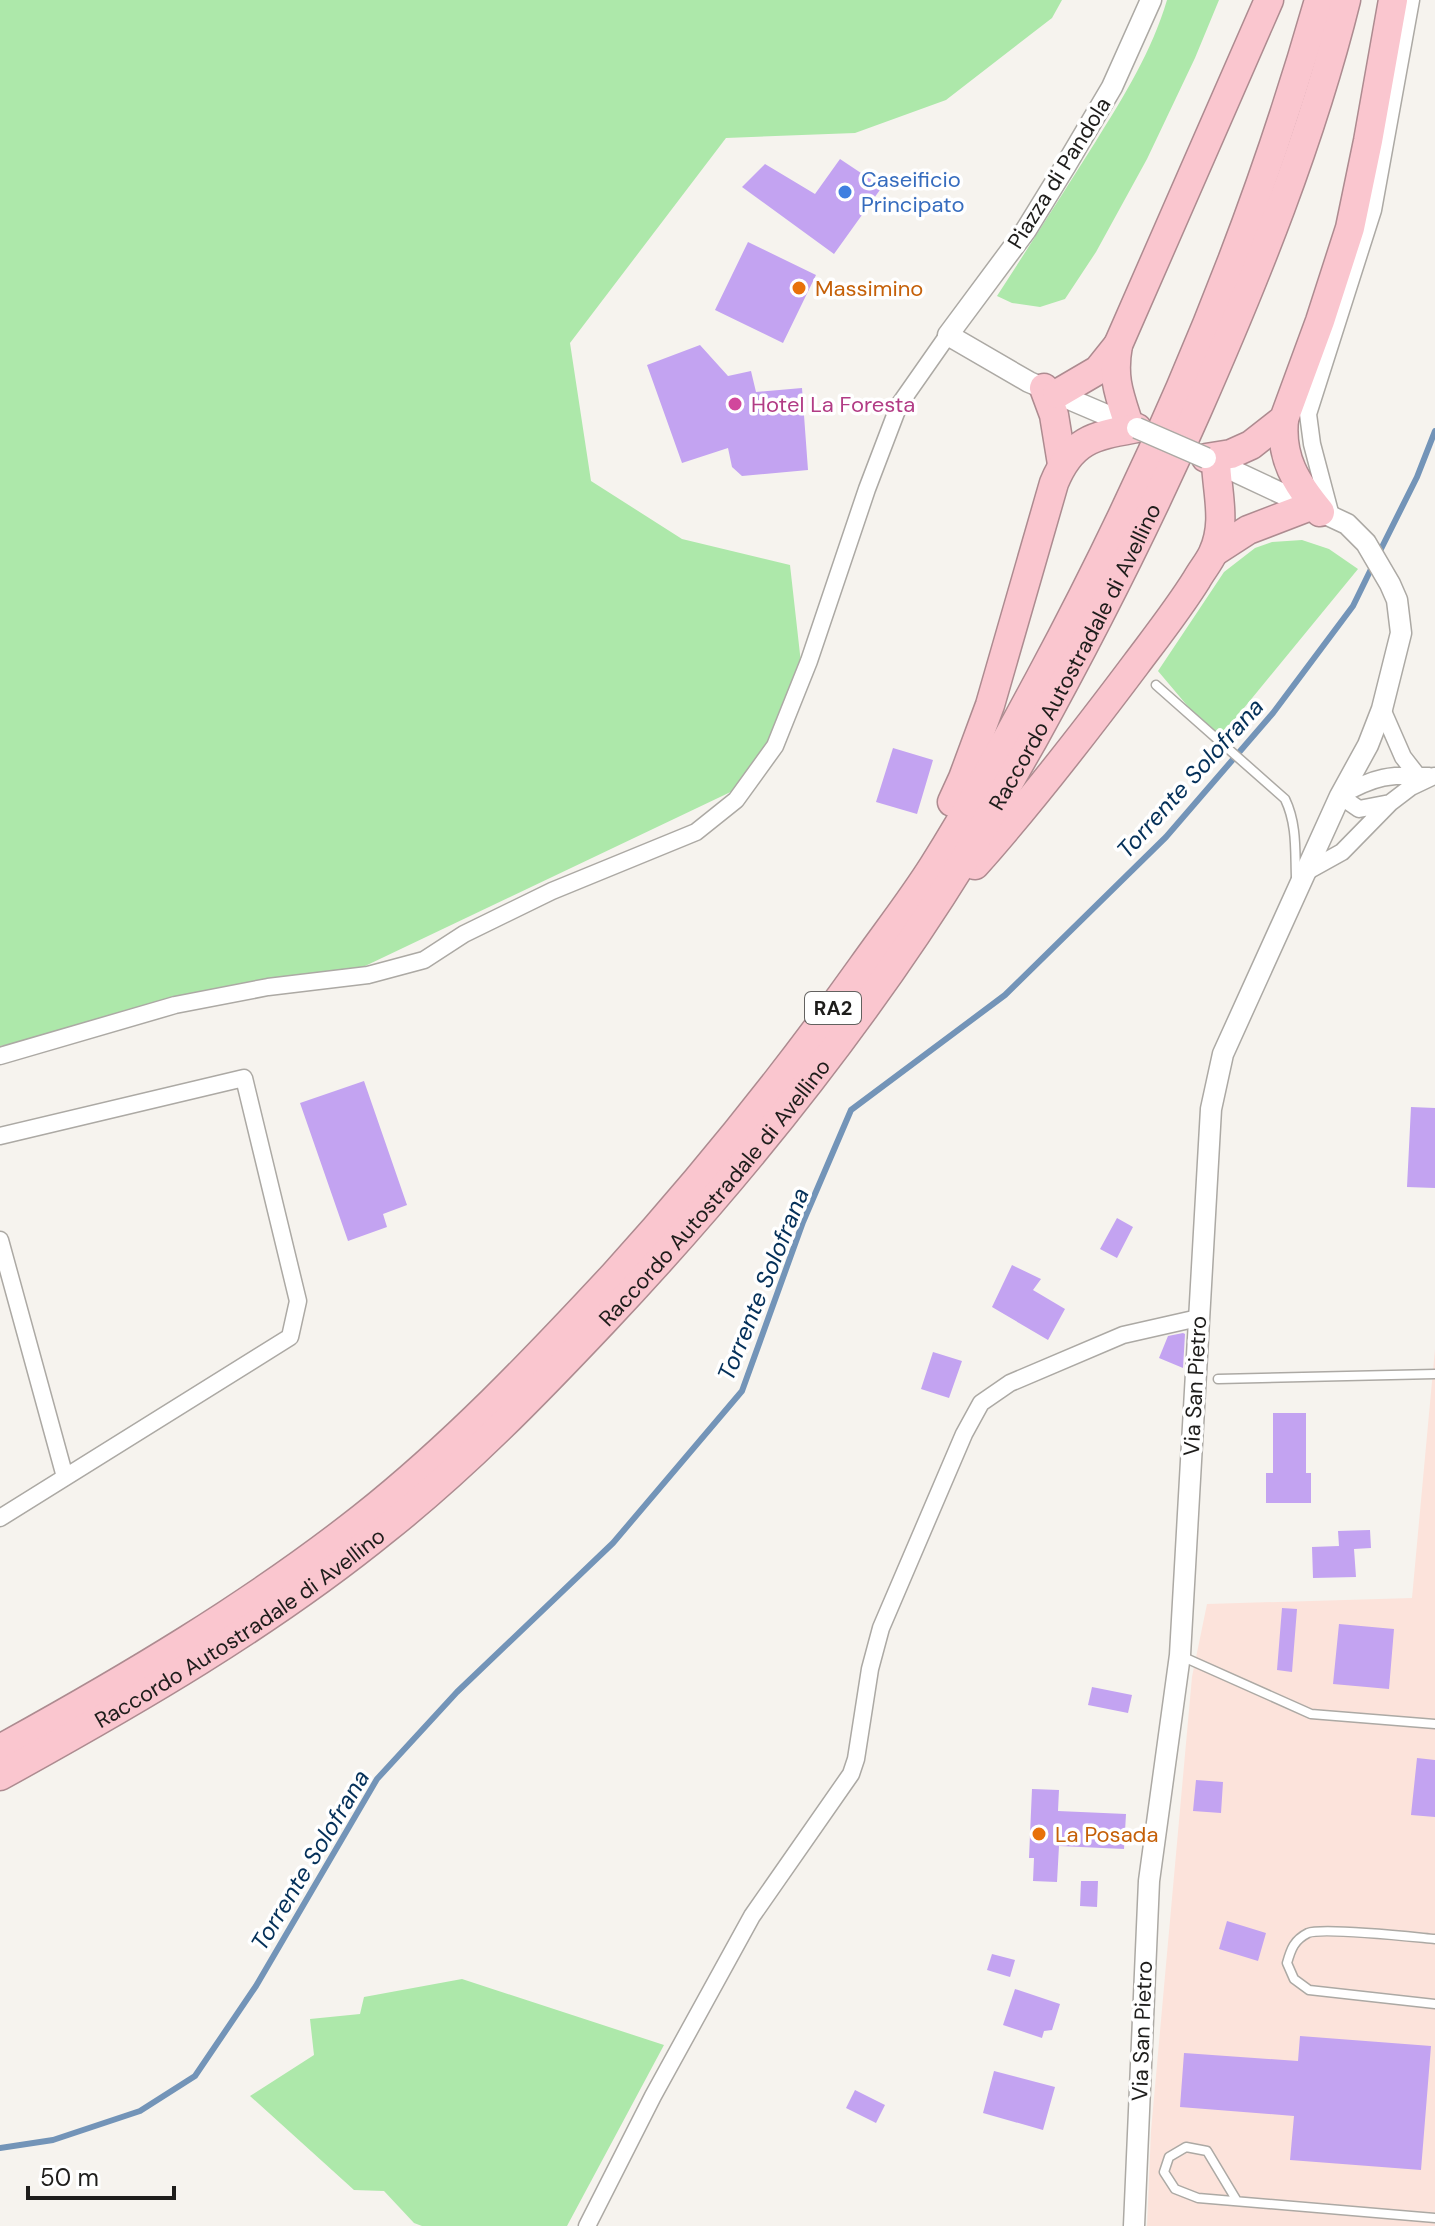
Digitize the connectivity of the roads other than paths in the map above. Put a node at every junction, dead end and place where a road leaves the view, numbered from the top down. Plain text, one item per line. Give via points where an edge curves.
1 (1151, 0) edge
2 (1269, 0) edge
3 (1319, 0) edge
4 (1346, 0) edge
5 (1393, 0) edge
6 (1411, 0) edge
7 (948, 335) junction
8 (1118, 345) junction
9 (1050, 391) junction
10 (1284, 419) junction
11 (1133, 427) junction
12 (1211, 460) junction
13 (1062, 464) junction
14 (1320, 512) junction
15 (1214, 552) junction
16 (1156, 685) dead end
17 (1382, 709) junction
18 (1417, 775) junction
19 (1435, 776) edge
20 (1340, 796) junction
21 (1390, 803) junction
22 (1306, 872) junction
23 (1296, 894) junction
24 (919, 928) junction
25 (875, 948) junction
26 (0, 1056) edge
27 (0, 1136) edge
28 (0, 1240) edge
29 (1198, 1318) junction
30 (1435, 1374) edge
31 (1218, 1379) dead end
32 (65, 1477) junction
33 (0, 1518) edge
34 (1180, 1655) junction
35 (1435, 1724) edge
36 (0, 1749) edge
37 (0, 1776) edge
38 (1435, 1939) edge
39 (1435, 2004) edge
40 (1237, 2201) junction
41 (1435, 2218) edge
42 (587, 2226) edge
43 (1134, 2226) edge

1 - 7 street, Piazza di Pandola via 1112,87 1066,165 1026,230
2 - 8 highway
3 - 25 highway, Raccordo Autostradale di Avellino / RA2 via 1266,171 1151,459 1009,735 933,866
4 - 24 highway, Raccordo Autostradale di Avellino / RA2 via 1282,207 1172,468 1080,655
5 - 10 highway via 1350,228
6 - 14 street via 1373,210 1308,414
7 - 9 street
7 - 26 street via 899,405 775,746 736,800 696,832 552,891 424,960 368,975 175,1005
8 - 9 highway via 1098,370
8 - 11 highway via 1114,366
9 - 11 street
9 - 13 highway
10 - 12 highway via 1251,445
10 - 14 highway via 1286,455 1298,485
11 - 12 street, bridge
11 - 13 highway via 1072,450
12 - 14 street
12 - 15 highway via 1222,512
13 - 25 highway via 976,745 950,807
14 - 15 highway via 1248,530
14 - 17 street, Via San Pietro via 1347,524 1366,543 1397,600 1401,633
15 - 24 highway via 1151,644 1009,828
16 - 23 lane via 1285,799 1294,826
17 - 18 street
17 - 20 street, Via San Pietro
18 - 19 street
18 - 20 street via 1397,774
19 - 21 street
20 - 21 street via 1359,809
20 - 22 street, Via San Pietro
21 - 22 street via 1342,852
22 - 23 street, Via San Pietro
23 - 29 street, Via San Pietro via 1223,1054 1211,1109
24 - 37 highway, Raccordo Autostradale di Avellino / RA2 via 779,1119 677,1243 567,1361 461,1463 330,1574 277,1610
25 - 36 highway, Raccordo Autostradale di Avellino / RA2 via 767,1097 670,1213 559,1335 448,1444 299,1566 151,1662
27 - 32 street via 244,1078 298,1301 290,1337
28 - 32 street
29 - 34 street, Via San Pietro
29 - 42 street via 1123,1335 1010,1383 981,1403 881,1628 851,1774 752,1916
30 - 31 lane
32 - 33 street
34 - 35 lane via 1311,1714
34 - 43 street, Via San Pietro via 1149,1881
38 - 39 lane via 1310,1932 1292,1945 1287,1963 1294,1979 1309,1990
40 - 40 lane via 1198,2198 1175,2189 1164,2172 1169,2157 1186,2147 1207,2151
40 - 41 lane

